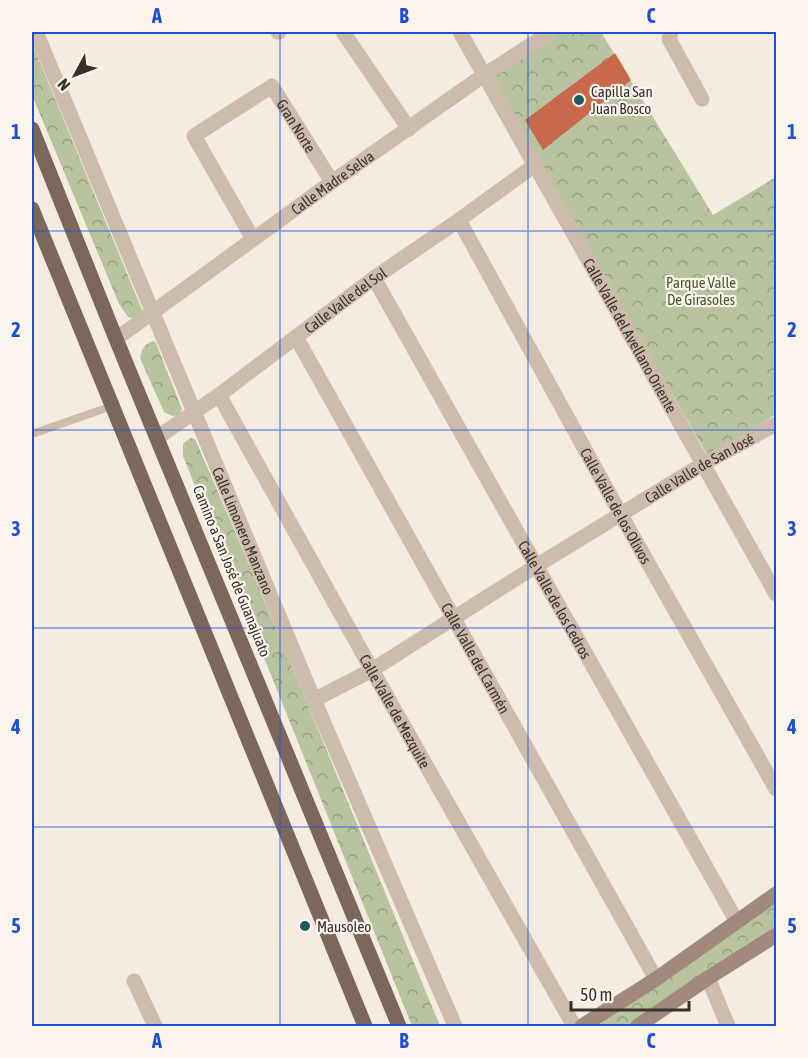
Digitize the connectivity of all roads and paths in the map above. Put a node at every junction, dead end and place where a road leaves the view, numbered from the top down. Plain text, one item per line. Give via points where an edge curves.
1 (36, 32) edge
2 (343, 32) edge
3 (460, 32) edge
4 (550, 32) edge
5 (671, 32) edge
6 (484, 75) junction
7 (702, 99) dead end
8 (32, 129) edge
9 (409, 129) junction
10 (535, 165) junction
11 (332, 183) junction
12 (32, 209) edge
13 (459, 220) junction
14 (253, 239) junction
15 (374, 278) junction
16 (153, 313) junction
17 (296, 337) junction
18 (116, 339) junction
19 (219, 395) junction
20 (112, 406) junction
21 (194, 412) junction
22 (777, 424) edge
23 (32, 434) edge
24 (158, 437) junction
25 (703, 464) junction
26 (621, 515) junction
27 (536, 566) junction
28 (777, 594) edge
29 (455, 618) junction
30 (372, 670) junction
31 (314, 700) junction
32 (777, 789) edge
33 (777, 894) edge
34 (737, 922) junction
35 (777, 935) edge
36 (708, 978) junction
37 (656, 979) junction
38 (134, 981) dead end
39 (152, 1026) edge
40 (365, 1026) edge
41 (399, 1026) edge
42 (455, 1026) edge
43 (574, 1026) edge
44 (582, 1026) edge
45 (638, 1026) edge
46 (728, 1026) edge

1 - 16 street, Calle Limonero Manzano
2 - 9 street
3 - 6 street, Calle Valle del Avellano Oriente
4 - 6 street, Calle Madre Selva
5 - 7 street via 669,39
6 - 9 street, Calle Madre Selva
6 - 10 street, Calle Valle del Avellano Oriente
8 - 18 main road, Camino a San José de Guanajuato
9 - 11 street, Calle Madre Selva
10 - 13 street, Calle Valle del Sol
10 - 25 street, Calle Valle del Avellano Oriente
11 - 14 street, Calle Madre Selva
11 - 14 street, Gran Norte via 272,86 194,136
12 - 20 main road
13 - 15 street, Calle Valle del Sol
13 - 26 street, Calle Valle de los Olivos
14 - 16 street, Calle Madre Selva
15 - 17 street, Calle Valle del Sol
15 - 27 street, Calle Valle de los Cedros
16 - 18 street, Calle Madre Selva
16 - 21 street, Calle Limonero Manzano
17 - 19 street, Calle Valle del Sol
17 - 29 street, Calle Valle del Carmén
18 - 24 main road, Camino a San José de Guanajuato
19 - 21 street, Calle Valle del Sol
19 - 30 street, Calle Valle de Mezquite
20 - 23 lane
20 - 40 main road
21 - 24 street, Calle Valle del Sol
21 - 31 street, Calle Limonero Manzano
22 - 25 street, Calle Valle de San José
24 - 41 main road, Camino a San José de Guanajuato
25 - 26 street, Calle Valle de San José
25 - 28 street, Calle Valle del Avellano Oriente
26 - 27 street, Calle Valle de San José
26 - 32 street, Calle Valle de los Olivos
27 - 29 street, Calle Valle de San José
27 - 34 street, Calle Valle de los Cedros
29 - 30 street, Calle Valle de San José
29 - 37 street, Calle Valle del Carmén
30 - 31 street, Calle Valle de San José
30 - 43 street, Calle Valle de Mezquite
31 - 42 street, Calle Limonero Manzano
33 - 34 main road
34 - 37 main road
35 - 36 main road
36 - 45 main road
36 - 46 street
37 - 44 main road
38 - 39 street

